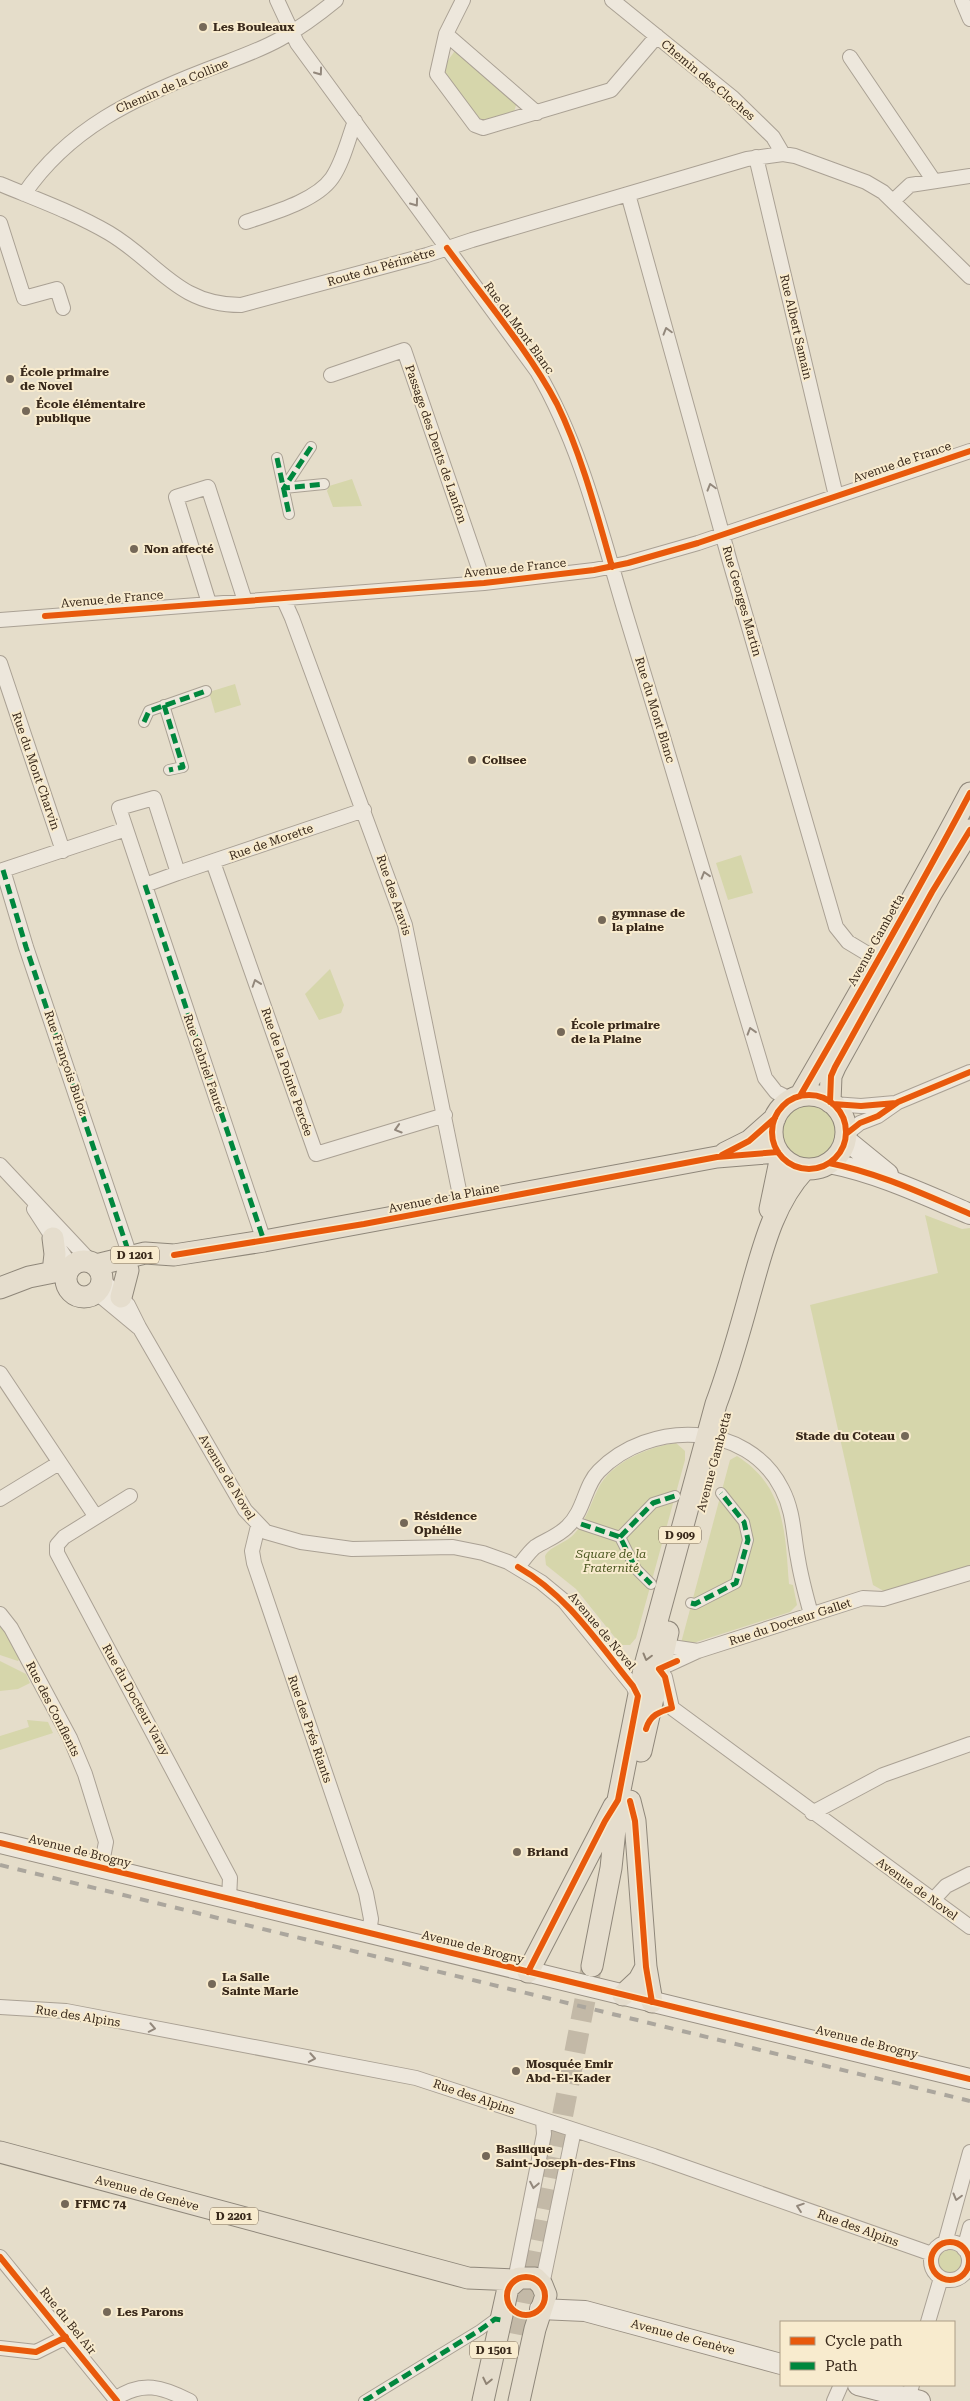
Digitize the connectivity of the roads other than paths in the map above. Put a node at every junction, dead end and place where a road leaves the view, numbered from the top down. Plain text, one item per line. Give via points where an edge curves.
1 (277, 0) edge
2 (336, 0) edge
3 (464, 0) edge
4 (612, 0) edge
5 (962, 0) edge
6 (970, 19) edge
7 (292, 32) junction
8 (446, 34) junction
9 (657, 36) junction
10 (850, 57) dead end
11 (536, 113) junction
12 (355, 121) junction
13 (784, 154) junction
14 (756, 157) junction
15 (970, 176) edge
16 (934, 182) junction
17 (0, 186) edge
18 (24, 194) junction
19 (628, 194) junction
20 (893, 201) junction
21 (246, 222) dead end
22 (0, 223) edge
23 (447, 248) junction
24 (970, 277) edge
25 (63, 308) dead end
26 (330, 375) dead end
27 (311, 446) dead end
28 (970, 451) edge
29 (278, 458) dead end
30 (324, 484) dead end
31 (284, 488) junction
32 (836, 496) junction
33 (289, 514) dead end
34 (723, 534) junction
35 (612, 567) junction
36 (484, 583) junction
37 (283, 598) junction
38 (245, 601) junction
39 (209, 603) junction
40 (0, 620) edge
41 (0, 663) edge
42 (206, 690) dead end
43 (164, 705) junction
44 (144, 722) dead end
45 (169, 770) dead end
46 (970, 793) edge
47 (364, 810) junction
48 (126, 829) junction
49 (970, 830) edge
50 (63, 850) junction
51 (213, 862) junction
52 (1, 871) edge
53 (178, 873) junction
54 (145, 885) junction
55 (878, 960) junction
56 (970, 1072) edge
57 (796, 1098) junction
58 (898, 1102) junction
59 (832, 1103) junction
60 (445, 1115) junction
61 (775, 1118) junction
62 (846, 1137) junction
63 (779, 1154) junction
64 (717, 1157) junction
65 (829, 1163) junction
66 (0, 1165) edge
67 (805, 1169) junction
68 (898, 1182) junction
69 (22, 1190) junction
70 (462, 1205) junction
71 (970, 1214) edge
72 (53, 1238) joint
73 (264, 1242) junction
74 (764, 1244) junction
75 (129, 1263) junction
76 (65, 1273) junction
77 (98, 1275) junction
78 (0, 1288) edge
79 (120, 1297) junction
80 (139, 1327) junction
81 (0, 1373) edge
82 (714, 1438) junction
83 (60, 1463) junction
84 (721, 1493) dead end
85 (130, 1496) dead end
86 (675, 1496) dead end
87 (0, 1499) edge
88 (96, 1517) junction
89 (581, 1524) dead end
90 (258, 1526) junction
91 (620, 1537) junction
92 (518, 1567) junction
93 (970, 1573) edge
94 (651, 1584) dead end
95 (691, 1603) dead end
96 (0, 1614) edge
97 (811, 1614) junction
98 (665, 1646) junction
99 (698, 1651) junction
100 (660, 1669) junction
101 (638, 1696) junction
102 (672, 1708) junction
103 (649, 1719) junction
104 (970, 1744) edge
105 (624, 1801) junction
106 (812, 1813) junction
107 (0, 1842) edge
108 (101, 1868) junction
109 (970, 1874) edge
110 (228, 1898) junction
111 (933, 1900) junction
112 (970, 1927) edge
113 (368, 1933) junction
114 (592, 1966) tunnel mouth
115 (646, 1967) junction
116 (528, 1972) junction
117 (623, 1995) junction
118 (652, 2002) junction
119 (0, 2007) edge
120 (970, 2079) edge
121 (542, 2120) junction
122 (574, 2130) junction
123 (0, 2152) edge
124 (970, 2152) edge
125 (970, 2227) edge
126 (945, 2243) junction
127 (964, 2249) junction
128 (932, 2254) junction
129 (0, 2257) edge
130 (969, 2267) edge
131 (941, 2278) junction
132 (542, 2285) junction
133 (511, 2290) junction
134 (540, 2309) junction
135 (585, 2311) junction
136 (501, 2320) junction
137 (928, 2321) edge
138 (520, 2335) tunnel mouth
139 (66, 2337) junction
140 (0, 2348) edge
141 (780, 2364) edge
142 (841, 2386) edge
143 (864, 2386) edge
144 (913, 2394) edge
145 (116, 2400) edge
146 (190, 2401) edge
147 (364, 2401) edge
148 (483, 2401) edge
149 (506, 2401) edge
150 (519, 2401) edge
151 (834, 2401) edge

1 - 7 street, Rue du Mont Blanc
2 - 7 street, Chemin de la Colline
3 - 8 street
4 - 9 street, Chemin des Cloches
5 - 6 street
7 -> 12 street, Rue du Mont Blanc
7 - 18 street, Chemin de la Colline via 134,100 105,116 63,150
8 - 11 street
8 - 11 street via 437,74 475,125 486,128
9 - 11 street via 611,90
9 - 13 street, Chemin des Cloches via 733,98 773,138
10 - 16 street
12 - 21 street via 337,170 324,188
12 -> 23 street, Rue du Mont Blanc
13 - 14 street, Route du Périmètre
13 - 20 street via 866,182
14 - 19 street, Route du Périmètre
14 - 32 street, Rue Albert Samain
15 - 16 street
16 - 20 street via 910,185
17 - 18 street, Route du Périmètre
18 - 23 street, Route du Périmètre via 102,229 132,248 178,287 217,303 252,303
19 - 23 street, Route du Périmètre
34 -> 19 street, Rue Georges Martin
20 - 24 street
22 - 25 street via 24,298 57,289
23 - 35 street, Rue du Mont Blanc via 537,371 557,406 575,448
26 - 36 street, Passage des Dents de Lanfon via 404,350
27 - 31 street
28 - 32 street, Avenue de France
29 - 31 street
30 - 31 street
31 - 33 street
32 - 34 street, Avenue de France
34 - 35 street, Avenue de France
34 - 55 street, Rue Georges Martin via 836,927 848,942
35 - 36 street, Avenue de France
57 -> 35 street, Rue du Mont Blanc via 776,1092 765,1078
36 - 37 street, Avenue de France
37 - 38 street, Avenue de France
37 - 47 street, Rue des Aravis
38 - 39 street, Avenue de France
38 - 39 street via 208,487 176,497
39 - 40 street, Avenue de France
41 - 50 street, Rue du Mont Charvin
42 - 43 street
43 - 44 street via 149,711
43 - 45 street via 183,766
46 - 55 main road, Avenue Gambetta
47 - 51 street, Rue de Morette
47 - 60 street, Rue des Aravis via 412,947
48 - 50 street
48 - 53 street via 119,808 154,798
48 - 54 street
49 - 59 main road via 835,1066 831,1076
50 - 52 street
51 - 53 street, Rue de Morette
60 -> 51 street, Rue de la Pointe Percée via 316,1154
52 - 75 street, Rue François Buloz
53 - 54 street, Rue de Morette
54 - 73 street, Rue Gabriel Fauré
55 - 57 main road, Avenue Gambetta
56 - 58 street
57 - 59 main road via 814,1096
57 - 61 main road
58 - 59 street via 861,1106
58 - 62 street via 878,1116 860,1123
59 - 62 main road via 841,1114
60 - 70 street, Rue des Aravis
61 - 63 main road via 772,1131
61 - 64 main road, Avenue de la Plaine / D 1201 via 749,1141
62 - 65 main road via 838,1155
62 - 68 main road
63 - 64 main road, Avenue de la Plaine / D 1201
63 - 67 main road via 789,1163
63 - 74 main road, Avenue Gambetta / D 909
64 - 70 main road, Avenue de la Plaine / D 1201
65 - 67 main road
65 - 68 main road
66 - 69 street, Avenue de Novel
67 - 74 main road, Avenue Gambetta / D 909 via 785,1193
68 - 71 main road
69 - 72 street, Avenue de Novel
69 - 77 street, Avenue de Novel via 59,1225
70 - 73 main road, Avenue de la Plaine / D 1201
72 - 76 main road via 55,1254
73 - 75 main road, Avenue de la Plaine / D 1201 via 174,1255 146,1253
74 - 82 main road, Avenue Gambetta / D 909
75 - 77 main road, Avenue de la Plaine / D 1201
75 - 79 main road
76 - 77 main road via 80,1261
76 - 77 main road via 80,1297
76 - 78 main road via 29,1277
77 - 79 street, Avenue de Novel
77 - 80 street, Avenue de Novel
79 - 80 street, Avenue de Novel
80 - 90 street, Avenue de Novel via 245,1510
81 - 83 street
82 - 92 street via 695,1434 667,1436 644,1442 620,1454 595,1477 583,1506 571,1523 534,1549
82 - 97 street via 740,1447 756,1458 772,1472 783,1490 795,1527 797,1557
82 - 98 main road, Avenue Gambetta / D 909
82 -> 101 main road, Avenue Gambetta / D 909
83 - 87 street
83 - 88 street
84 - 95 street via 744,1522 748,1540 736,1583 695,1604
85 - 88 street, Rue du Docteur Varay
86 - 91 street via 653,1503
88 - 110 street, Rue du Docteur Varay via 60,1540 56,1549 58,1557 230,1878
89 - 91 street
90 - 92 street, Avenue de Novel via 285,1539 334,1547 466,1549
90 - 113 street, Rue des Prés Riants via 252,1551 254,1563 366,1893 371,1919
91 - 94 street via 636,1569
92 - 101 street, Avenue de Novel via 564,1601
93 - 97 street, Rue du Docteur Gallet via 883,1599 863,1598
96 - 108 street, Rue des Conflents via 15,1636 78,1756 106,1842
97 - 99 street, Rue du Docteur Gallet
98 - 99 street, Rue du Docteur Gallet
98 - 100 main road, Avenue Gambetta / D 909
99 - 100 street, Rue du Docteur Gallet
100 - 102 street
100 - 103 main road, Avenue Gambetta / D 909
101 - 105 main road, Avenue Gambetta / D 909
102 - 103 street
102 - 106 street, Avenue de Novel
103 - 105 main road, Avenue Gambetta / D 909
104 - 106 street via 884,1775
105 - 114 main road, Avenue Gambetta / D 909
105 - 115 main road via 635,1822
105 - 116 main road via 605,1821
106 - 111 street, Avenue de Novel
107 - 108 main road, Avenue de Brogny
108 - 110 main road, Avenue de Brogny
109 - 111 street via 946,1886
110 - 113 main road, Avenue de Brogny
111 - 112 street, Avenue de Novel
113 - 116 main road, Avenue de Brogny
115 - 117 main road via 639,1980
115 - 118 main road
116 - 117 main road, Avenue de Brogny
117 - 118 main road, Avenue de Brogny
118 - 120 main road, Avenue de Brogny
119 -> 121 street, Rue des Alpins via 66,2011 409,2076
121 - 122 street, Rue des Alpins
121 -> 133 street via 544,2134
128 -> 122 street, Rue des Alpins
122 - 132 street
123 - 133 main road, Avenue de Genève / D 2201
124 -> 126 street
125 - 127 street
126 - 127 street via 957,2244
126 - 128 street
127 - 130 street
128 - 131 street via 932,2268
129 - 139 street, Rue du Bel Air
130 - 131 street via 957,2279
131 - 137 street
132 - 133 main road via 530,2277
132 - 134 main road via 546,2295
132 - 135 main road, Avenue de Genève
133 - 134 main road via 513,2310 521,2315 531,2315
133 - 136 main road, D 1501
134 - 135 main road, Avenue de Genève
134 - 150 main road
135 - 141 main road, Avenue de Genève
136 - 147 street via 494,2319
136 -> 148 main road, D 1501
138 - 149 main road, D 1501
139 - 140 street via 36,2352
139 - 145 street, Rue du Bel Air
142 - 151 street
143 - 144 main road
145 - 146 street via 131,2389 147,2387 169,2391

